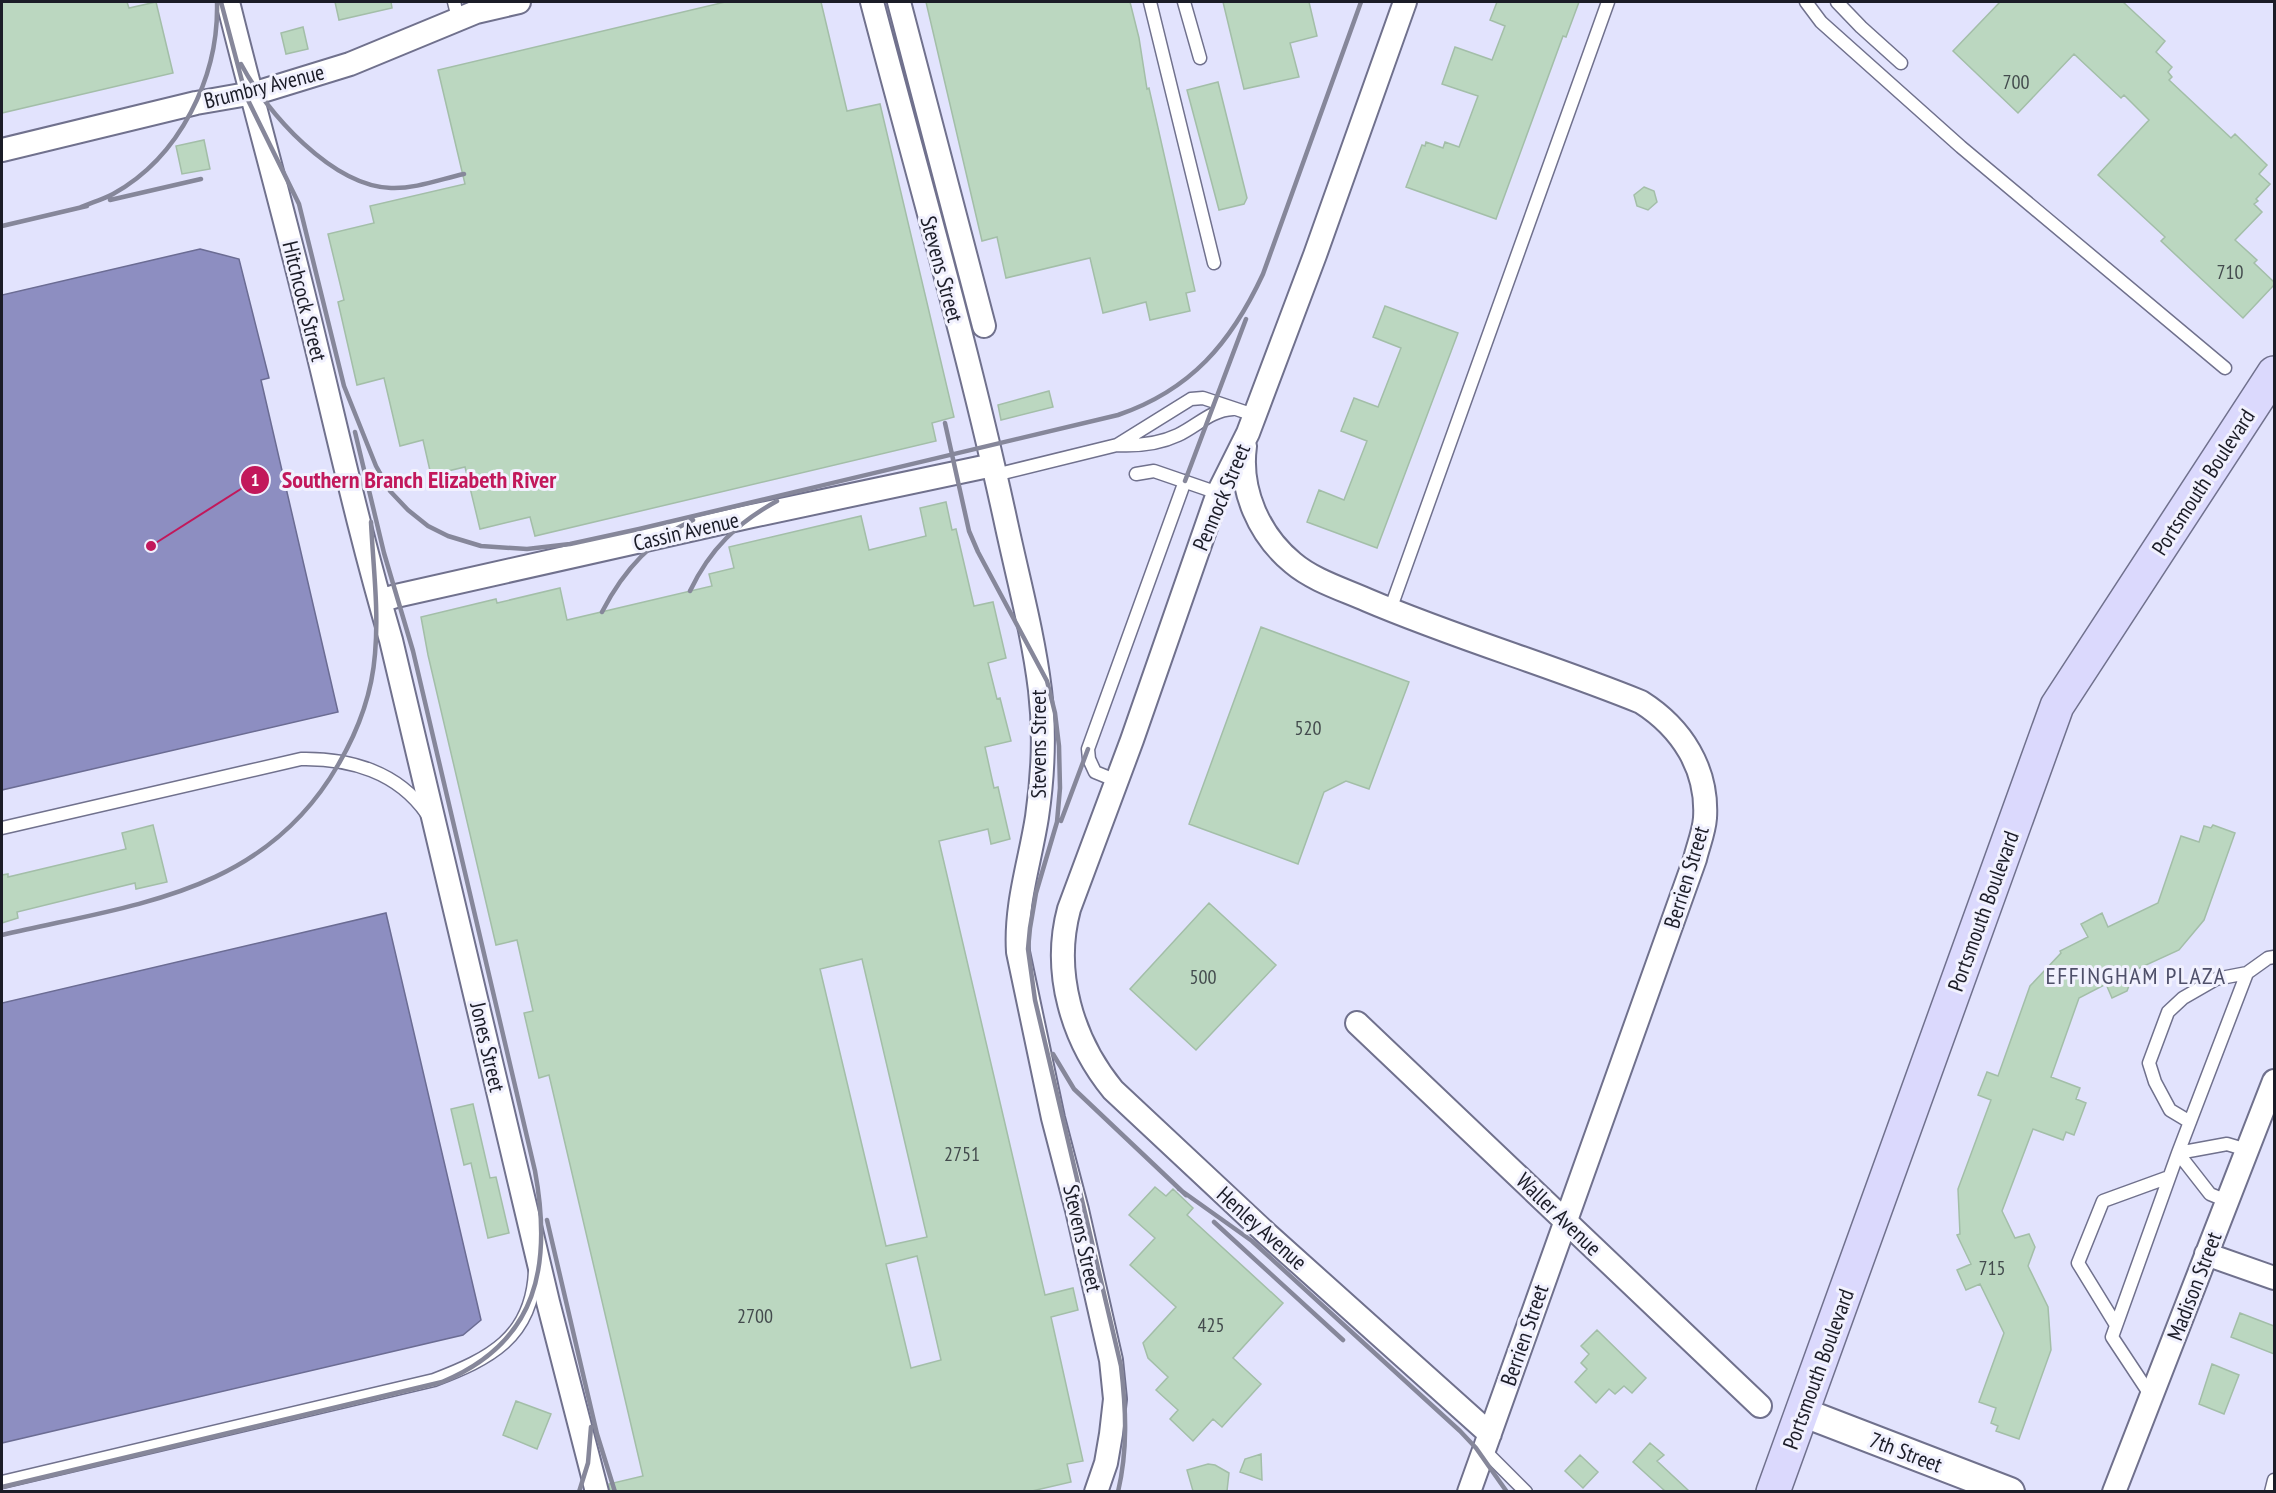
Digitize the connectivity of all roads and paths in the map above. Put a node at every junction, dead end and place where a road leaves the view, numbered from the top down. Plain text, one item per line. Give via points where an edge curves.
1 (228, 2) edge
2 (519, 2) edge
3 (872, 2) edge
4 (899, 2) edge
5 (1150, 2) edge
6 (1184, 2) edge
7 (1406, 2) edge
8 (1608, 2) edge
9 (1806, 2) edge
10 (1837, 2) edge
11 (456, 10) edge
12 (1200, 58) dead end
13 (1901, 63) dead end
14 (251, 94) junction
15 (2, 150) edge
16 (1214, 263) dead end
17 (984, 326) dead end
18 (2225, 368) dead end
19 (2274, 373) edge
20 (1245, 419) junction
21 (1117, 445) junction
22 (994, 470) junction
23 (1136, 474) dead end
24 (1185, 482) junction
25 (1218, 493) junction
26 (380, 601) junction
27 (1390, 610) junction
28 (1117, 781) junction
29 (2, 828) edge
30 (437, 833) junction
31 (2274, 957) edge
32 (2247, 973) junction
33 (1067, 997) joint
34 (1357, 1023) dead end
35 (2274, 1081) edge
36 (2190, 1122) junction
37 (2247, 1150) junction
38 (2178, 1154) junction
39 (2169, 1178) junction
40 (2228, 1201) junction
41 (1565, 1220) junction
42 (530, 1225) junction
43 (2206, 1254) junction
44 (2274, 1278) edge
45 (2116, 1325) junction
46 (2151, 1396) junction
47 (1760, 1406) dead end
48 (1802, 1412) junction
49 (1487, 1442) junction
50 (2274, 1480) edge
51 (2, 1482) edge
52 (597, 1491) edge
53 (1096, 1491) edge
54 (1469, 1491) edge
55 (1526, 1491) edge
56 (1773, 1491) edge
57 (2010, 1491) edge
58 (2114, 1491) edge
59 (2271, 1491) edge

1 - 14 street, Hitchcock Street
2 - 11 street, Brumbry Avenue via 476,12
3 - 22 street, Stevens Street
4 - 17 street, Stevens Street
5 - 16 lane
6 - 12 lane
7 - 20 street, Pennock Street via 1316,255
8 - 27 lane
9 - 18 lane via 1821,22 1956,142
10 - 13 lane
11 - 14 street, Brumbry Avenue via 350,64
14 - 15 street, Brumbry Avenue via 196,103
14 - 26 street, Hitchcock Street
19 - 48 main road, Portsmouth Boulevard via 2057,706
20 - 21 lane via 1218,411 1170,438 1137,446
20 - 21 lane via 1203,398 1191,399
20 - 25 street, Pennock Street
20 - 27 street, Berrien Street via 1248,492 1258,521 1276,548 1310,574
21 - 22 lane
22 - 26 street, Cassin Avenue via 752,516
22 - 53 street, Stevens Street via 1035,656 1043,730 1037,817 1017,923 1018,952 1111,1360 1115,1399 1106,1463
23 - 24 lane via 1155,471
24 - 25 lane
24 - 28 lane via 1088,749 1095,772
25 - 28 street, Pennock Street
26 - 30 street, Jones Street
27 - 41 street, Berrien Street via 1641,702 1677,732 1700,775 1705,819 1699,843
28 - 33 street, Pennock Street via 1064,927
29 - 30 lane via 273,765 318,759 346,761 395,782 418,802
30 - 42 street, Jones Street
31 - 32 lane
32 - 36 lane
32 - 36 lane via 2216,979 2183,998 2168,1012 2149,1063 2170,1110
33 - 49 street, Henley Avenue via 1079,1033 1113,1090
34 - 41 street, Waller Avenue
35 - 37 street, Madison Street
36 - 38 lane
37 - 38 lane via 2228,1144
37 - 40 street, Madison Street
38 - 39 lane
38 - 40 lane via 2210,1194
39 - 45 lane
39 - 45 lane via 2103,1201 2078,1263
40 - 43 street, Madison Street
41 - 47 street, Waller Avenue
41 - 49 street, Berrien Street
42 - 51 lane via 536,1267 528,1305 512,1335 482,1360 434,1380
42 - 52 street, Jones Street
43 - 44 street
43 - 46 street, Madison Street
45 - 46 lane via 2112,1337
46 - 58 street, Madison Street
48 - 56 main road, Portsmouth Boulevard
48 - 57 street, 7th Street
49 - 54 street, Berrien Street
49 - 55 lane
50 - 59 lane

